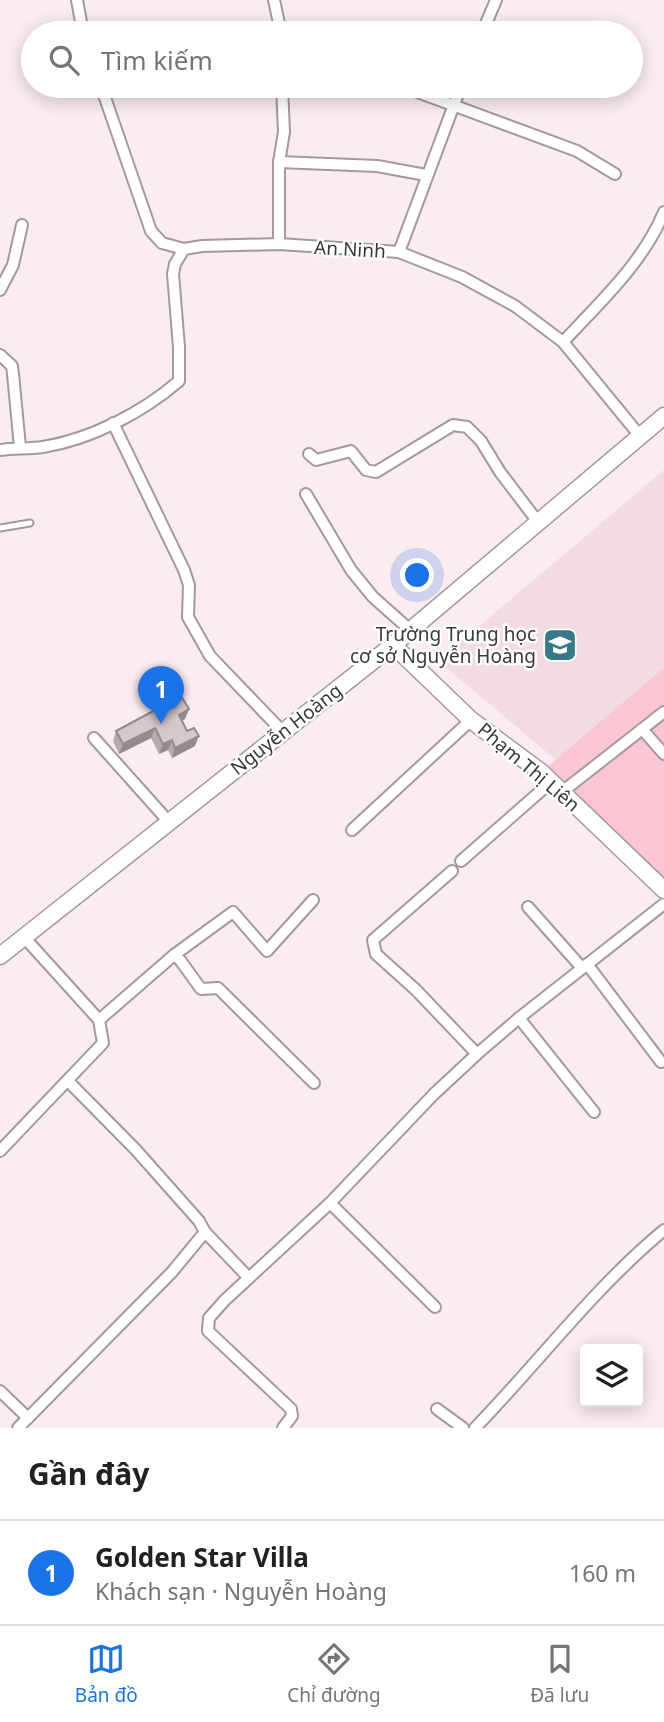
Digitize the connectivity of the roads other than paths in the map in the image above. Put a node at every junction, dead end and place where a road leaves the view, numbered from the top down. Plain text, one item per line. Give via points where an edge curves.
1 (77, 0) edge
2 (274, 0) edge
3 (496, 0) edge
4 (81, 21) edge
5 (278, 21) edge
6 (487, 21) edge
7 (105, 98) edge
8 (283, 98) edge
9 (434, 98) edge
10 (457, 98) edge
11 (454, 105) junction
12 (279, 162) junction
13 (615, 174) dead end
14 (426, 175) junction
15 (664, 212) edge
16 (22, 225) dead end
17 (279, 244) junction
18 (184, 249) junction
19 (398, 252) junction
20 (0, 290) edge
21 (564, 342) junction
22 (0, 355) edge
23 (664, 416) edge
24 (113, 422) junction
25 (639, 436) junction
26 (20, 447) junction
27 (0, 450) edge
28 (309, 454) dead end
29 (306, 494) dead end
30 (30, 523) dead end
31 (538, 523) junction
32 (0, 528) edge
33 (410, 630) junction
34 (393, 645) junction
35 (664, 712) edge
36 (471, 720) junction
37 (642, 729) junction
38 (283, 732) junction
39 (94, 738) dead end
40 (664, 754) edge
41 (556, 787) junction
42 (169, 822) junction
43 (352, 830) dead end
44 (461, 861) dead end
45 (452, 871) dead end
46 (664, 890) edge
47 (313, 900) dead end
48 (664, 904) edge
49 (528, 906) dead end
50 (24, 937) junction
51 (174, 955) junction
52 (0, 956) edge
53 (585, 966) junction
54 (519, 1018) junction
55 (99, 1020) junction
56 (477, 1054) junction
57 (662, 1062) dead end
58 (68, 1081) junction
59 (314, 1083) dead end
60 (594, 1112) dead end
61 (0, 1151) edge
62 (330, 1203) junction
63 (664, 1230) edge
64 (205, 1232) junction
65 (249, 1278) junction
66 (435, 1307) dead end
67 (0, 1391) edge
68 (437, 1409) dead end
69 (28, 1418) junction
70 (18, 1428) edge
71 (284, 1428) edge
72 (463, 1428) edge
73 (475, 1428) edge

1 - 4 street
2 - 5 street
3 - 6 street
7 - 18 street via 151,231 162,243
8 - 12 street
9 - 11 street
10 - 11 street
11 - 13 street via 577,151
11 - 14 street
12 - 14 street via 377,166
12 - 17 street
14 - 19 street
15 - 21 street via 638,259
16 - 20 street via 13,264
17 - 18 street, An Ninh
17 - 19 street, An Ninh
18 - 24 street via 173,274 179,381 160,397
19 - 21 street, An Ninh via 483,287
21 - 25 street, An Ninh
22 - 26 street via 12,366
23 - 25 street, Nguyễn Hoàng
24 - 26 street via 83,437
24 - 38 street via 184,570 189,585 188,617 211,656
25 - 31 street, Nguyễn Hoàng
26 - 27 street
28 - 31 street via 316,460 351,451 366,470 376,472 453,425 467,427
29 - 33 street via 351,570
30 - 32 lane
31 - 33 street, Nguyễn Hoàng
33 - 34 street, Nguyễn Hoàng
34 - 36 street, Phạm Thị Liên
34 - 38 street, Nguyễn Hoàng
35 - 37 street
36 - 41 street, Phạm Thị Liên
36 - 43 street
37 - 40 street
37 - 41 street
38 - 42 street, Nguyễn Hoàng
39 - 42 street
41 - 44 street
41 - 46 street, Phạm Thị Liên
42 - 50 street, Nguyễn Hoàng
45 - 56 street via 373,940 373,946
47 - 51 street via 267,951 233,912
48 - 53 street
49 - 53 street
50 - 52 street, Nguyễn Hoàng
50 - 55 street
51 - 55 street
51 - 59 street via 201,989 218,988
53 - 54 street
53 - 57 street
54 - 56 street
54 - 60 street
55 - 58 street via 103,1043
56 - 62 street
58 - 61 street
58 - 64 street via 136,1150
62 - 65 street
62 - 66 street
63 - 73 street via 598,1292
64 - 65 street
64 - 69 street via 172,1272
65 - 71 street via 209,1318 208,1331 291,1409
67 - 69 street
68 - 72 street
69 - 70 street

